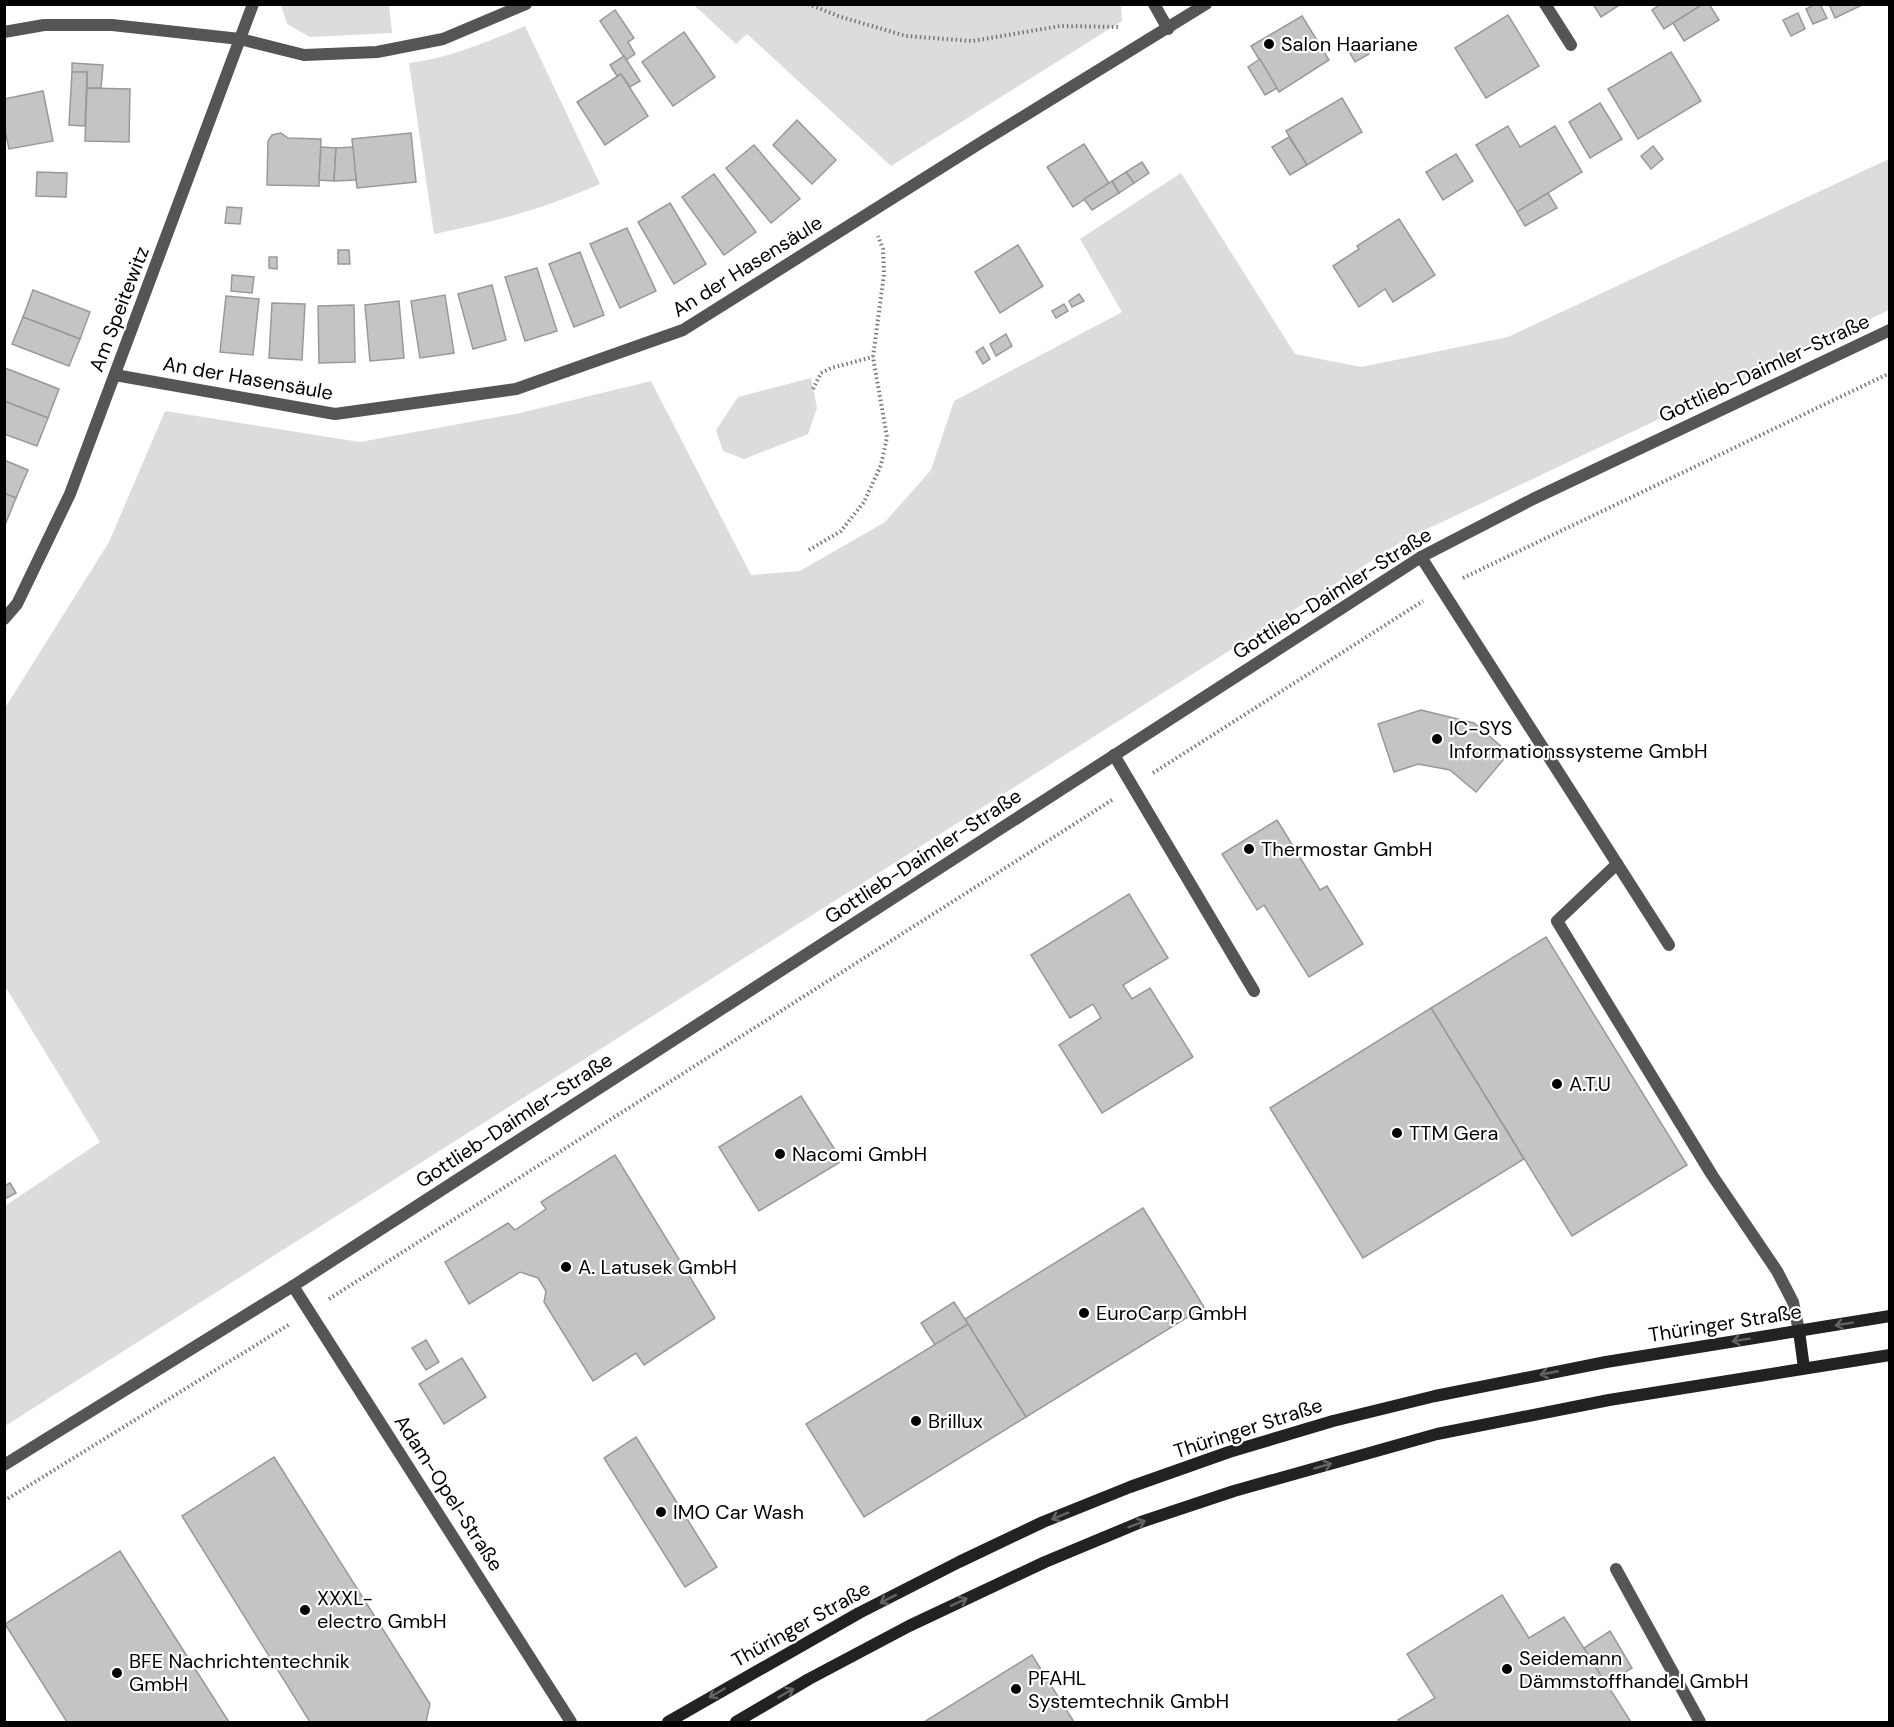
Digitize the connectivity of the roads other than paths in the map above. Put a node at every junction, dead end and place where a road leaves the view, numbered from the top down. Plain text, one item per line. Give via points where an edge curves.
1 (254, 4) edge
2 (526, 4) edge
3 (1154, 4) edge
4 (1206, 4) edge
5 (1545, 4) edge
6 (1168, 29) junction
7 (4, 32) edge
8 (240, 39) junction
9 (1570, 45) dead end
10 (1890, 330) edge
11 (115, 375) junction
12 (1421, 557) junction
13 (4, 619) edge
14 (1114, 755) junction
15 (1617, 864) junction
16 (1669, 945) dead end
17 (1254, 991) dead end
18 (293, 1286) junction
19 (1890, 1316) edge
20 (1798, 1331) junction
21 (1890, 1355) edge
22 (1804, 1368) junction
23 (4, 1465) edge
24 (1616, 1569) dead end
25 (571, 1722) edge
26 (668, 1722) edge
27 (736, 1722) edge
28 (1700, 1722) edge

1 - 8 street, Am Speitewitz
2 - 8 street via 443,39 376,52 304,55
3 - 6 street
4 - 6 street, An der Hasensäule
5 - 9 street
6 - 11 street, An der Hasensäule via 683,330 516,389 334,414
7 - 8 street via 44,26 112,25
8 - 11 street, Am Speitewitz
10 - 12 street, Gottlieb-Daimler-Straße via 1533,499
11 - 13 street, Am Speitewitz via 70,494 16,604
12 - 14 street, Gottlieb-Daimler-Straße
12 - 15 street
14 - 17 street
14 - 18 street, Gottlieb-Daimler-Straße
15 - 16 street
15 - 20 street via 1557,921 1712,1175 1778,1271 1793,1302
18 - 23 street, Gottlieb-Daimler-Straße
18 - 25 street, Adam-Opel-Straße
19 -> 20 main road, Thüringer Straße
20 - 22 main road
20 -> 26 main road, Thüringer Straße via 1606,1362 1435,1396 1229,1452 1043,1522 959,1562 859,1613
21 - 22 main road
27 -> 22 main road via 909,1626 1045,1562 1142,1522 1234,1491 1437,1434 1609,1400
24 - 28 street

